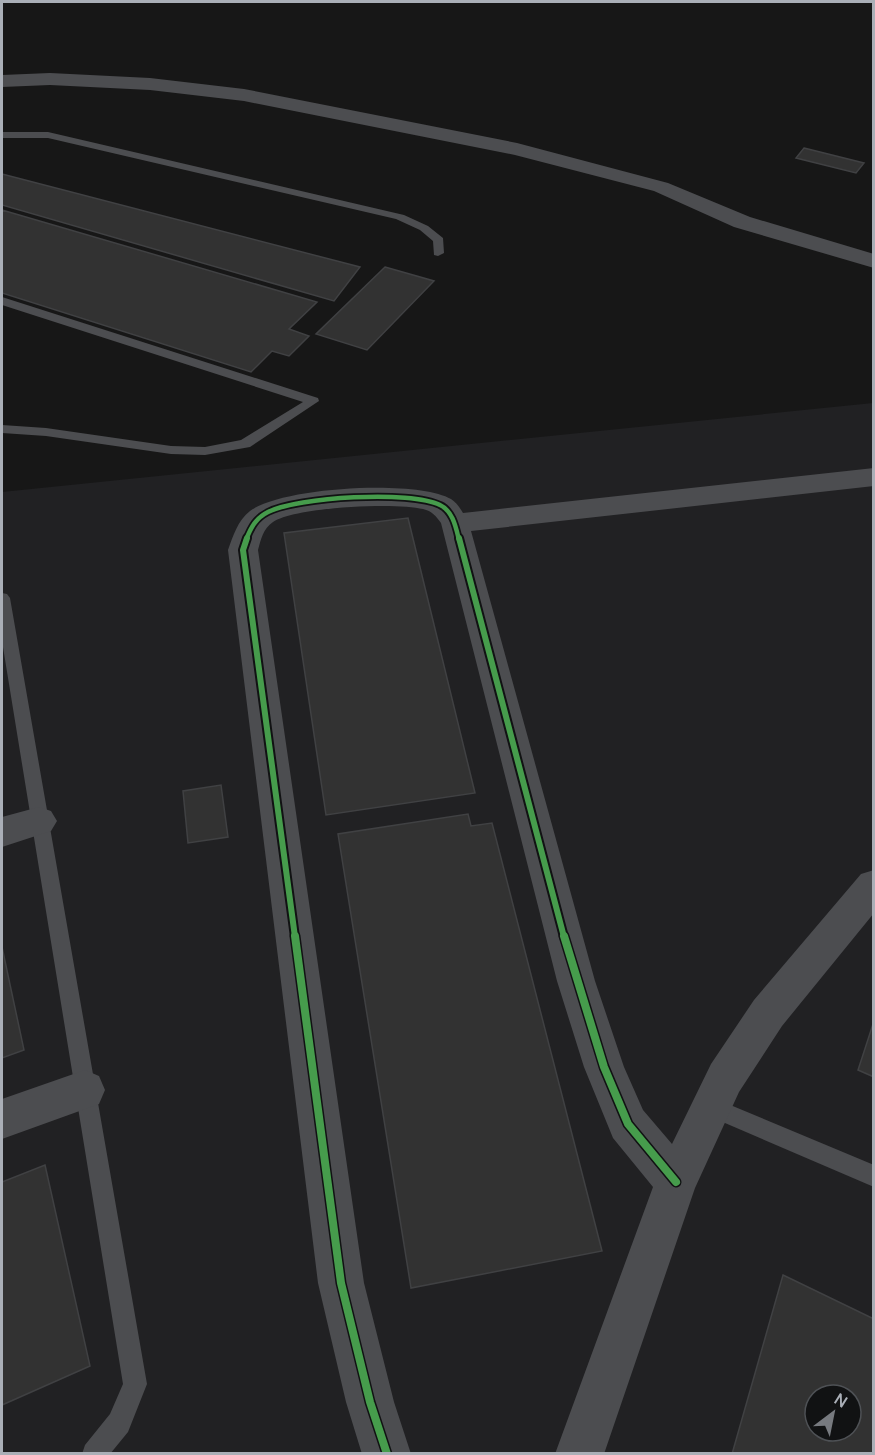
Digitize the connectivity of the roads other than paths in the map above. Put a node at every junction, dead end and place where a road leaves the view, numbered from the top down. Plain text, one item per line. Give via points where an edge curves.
1 (2, 81) edge
2 (2, 135) edge
3 (438, 253) dead end
4 (873, 261) edge
5 (2, 301) edge
6 (2, 429) edge
7 (873, 477) edge
8 (455, 523) junction
9 (2, 598) edge
10 (3, 619) edge
11 (39, 821) junction
12 (2, 832) edge
13 (873, 885) edge
14 (85, 1090) junction
15 (711, 1107) junction
16 (2, 1119) edge
17 (873, 1176) edge
18 (676, 1182) junction
19 (94, 1454) edge
20 (387, 1454) edge
21 (579, 1454) edge

1 - 4 street via 150,84 244,95 517,149 661,187 742,222
2 - 3 lane via 48,135 400,218 424,228 439,240
5 - 6 lane via 313,401 245,444 205,451
7 - 8 street
8 - 18 street via 576,981 604,1067 628,1124
8 - 20 street via 444,507 425,499 400,496 285,505 268,511 250,526 243,550 341,1283
9 - 10 lane
10 - 11 lane
11 - 12 street
11 - 14 lane
13 - 15 street via 768,1013 724,1078
14 - 16 street
14 - 19 lane via 135,1384 119,1423
15 - 17 lane
15 - 18 street
18 - 21 street

